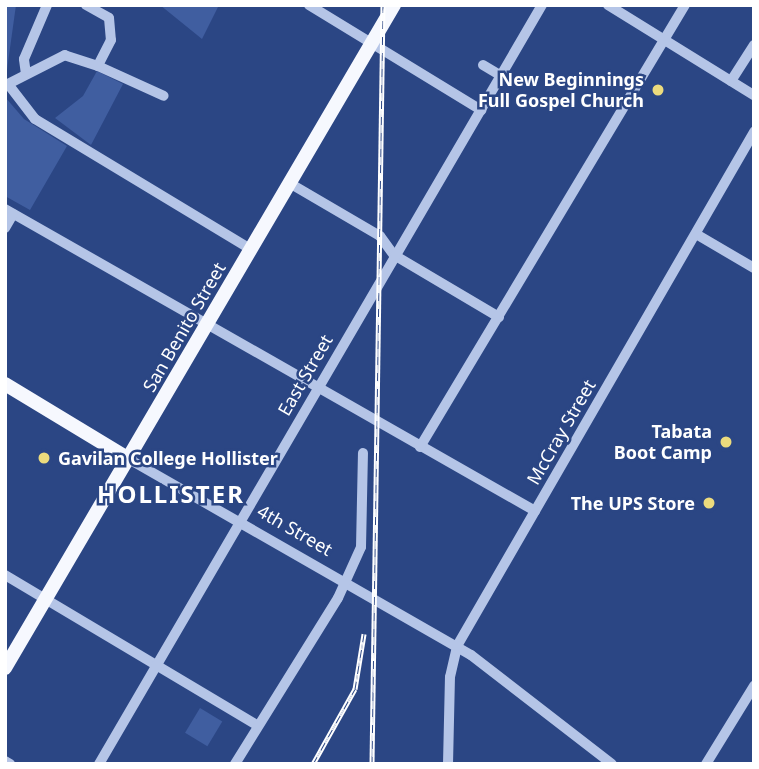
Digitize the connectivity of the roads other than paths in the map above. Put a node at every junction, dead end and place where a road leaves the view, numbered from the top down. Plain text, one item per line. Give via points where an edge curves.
1 (47, 5) edge
2 (86, 5) edge
3 (309, 5) edge
4 (394, 5) edge
5 (541, 5) edge
6 (608, 5) edge
7 (685, 5) edge
8 (664, 39) junction
9 (372, 44) junction
10 (754, 45) edge
11 (483, 65) dead end
12 (98, 66) junction
13 (26, 74) junction
14 (501, 76) junction
15 (731, 81) junction
16 (754, 95) edge
17 (164, 96) dead end
18 (481, 110) junction
19 (753, 134) edge
20 (291, 184) junction
21 (9, 212) edge
22 (5, 228) edge
23 (696, 234) junction
24 (252, 250) junction
25 (394, 255) junction
26 (754, 268) edge
27 (499, 317) junction
28 (208, 325) junction
29 (5, 384) edge
30 (318, 388) junction
31 (419, 447) junction
32 (363, 453) dead end
33 (127, 458) junction
34 (536, 511) junction
35 (239, 520) junction
36 (5, 575) edge
37 (346, 582) junction
38 (46, 598) junction
39 (457, 646) junction
40 (157, 665) junction
41 (5, 668) edge
42 (754, 686) edge
43 (257, 725) junction
44 (99, 764) edge
45 (235, 764) edge
46 (447, 764) edge
47 (612, 764) edge
48 (706, 764) edge

1 - 13 street via 24,59
2 - 12 street via 109,18 111,40
3 - 9 street
4 - 9 main road, San Benito Street
5 - 14 street, East Street
6 - 8 street
7 - 8 street
8 - 15 street
8 - 27 street
9 - 18 street
9 - 20 main road, San Benito Street
10 - 15 street
11 - 14 street
12 - 13 street via 65,55
12 - 17 street
13 - 24 street via 8,84 20,103 56,132
14 - 18 street, East Street
15 - 16 street
18 - 25 street, East Street
19 - 23 street, McCray Street
20 - 24 main road, San Benito Street
20 - 25 street via 380,236
21 - 22 street
21 - 28 street
23 - 26 street
23 - 34 street, McCray Street
24 - 28 main road, San Benito Street
25 - 27 street
25 - 30 street, East Street
27 - 31 street
28 - 30 street
28 - 33 main road, San Benito Street
29 - 33 main road, 4th Street
30 - 31 street
30 - 35 street, East Street
31 - 34 street
32 - 37 street via 361,547
33 - 35 street, 4th Street
33 - 38 main road, San Benito Street
34 - 39 street, McCray Street
35 - 37 street, 4th Street
35 - 40 street, East Street
36 - 38 street
37 - 39 street, 4th Street
37 - 43 street
38 - 40 street
38 - 41 main road, San Benito Street
39 - 46 street, McCray Street via 450,677
39 - 47 street, 4th Street
40 - 43 street
40 - 44 street, East Street
42 - 48 street
43 - 45 street

